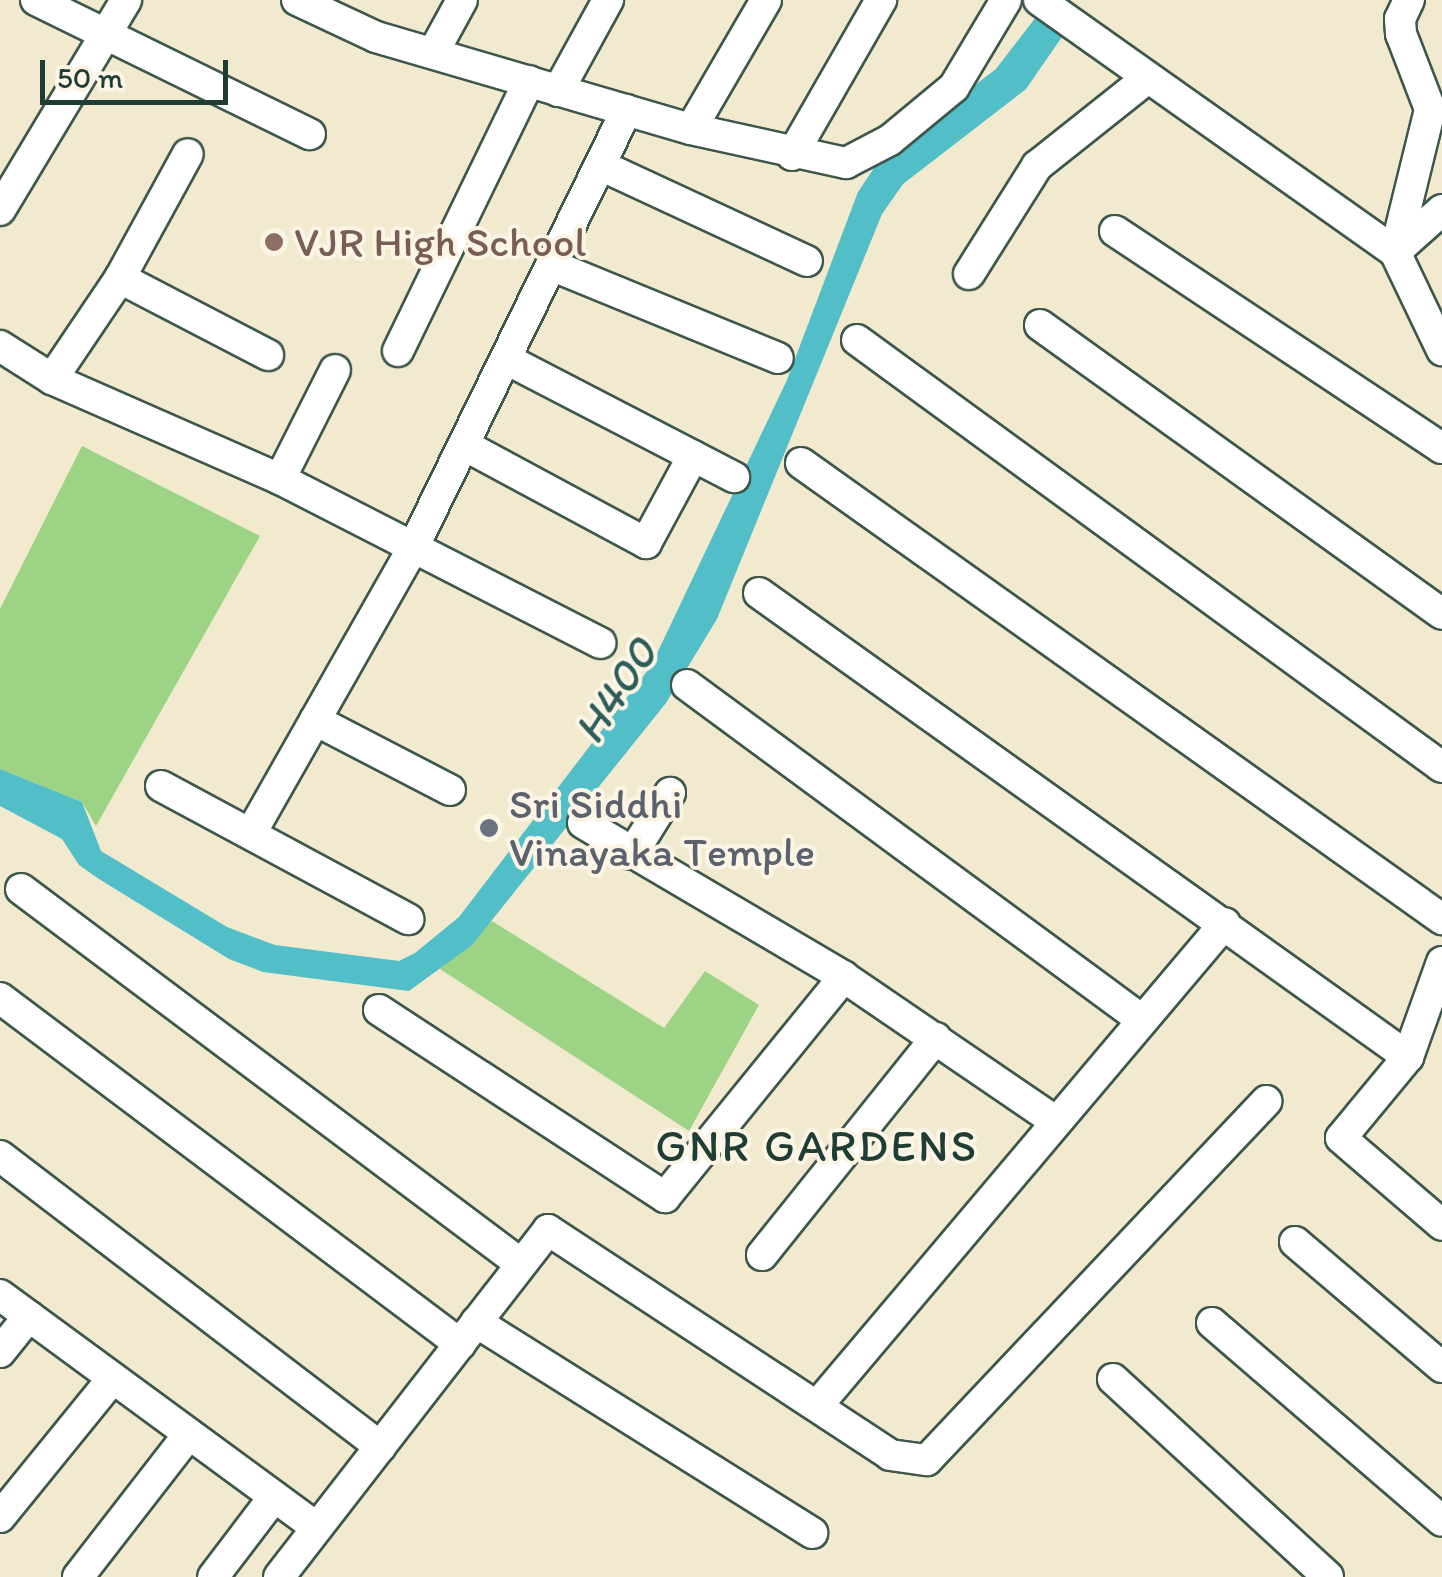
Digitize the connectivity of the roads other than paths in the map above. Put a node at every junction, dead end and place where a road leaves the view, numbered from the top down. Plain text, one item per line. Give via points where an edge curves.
1 (36, 0) edge
2 (126, 0) edge
3 (297, 0) edge
4 (462, 0) edge
5 (608, 0) edge
6 (766, 0) edge
7 (881, 0) edge
8 (1006, 0) edge
9 (1409, 0) edge
10 (1051, 9) edge
11 (105, 32) junction
12 (433, 53) junction
13 (1146, 80) junction
14 (544, 86) junction
15 (627, 110) junction
16 (692, 129) junction
17 (310, 134) dead end
18 (188, 154) dead end
19 (792, 155) junction
20 (600, 165) junction
21 (10, 172) edge
22 (0, 210) edge
23 (1442, 210) edge
24 (1115, 231) dead end
25 (1395, 252) junction
26 (808, 261) dead end
27 (552, 265) junction
28 (969, 274) dead end
29 (120, 278) junction
30 (1040, 326) dead end
31 (857, 340) dead end
32 (0, 346) edge
33 (1442, 350) edge
34 (398, 352) dead end
35 (268, 354) dead end
36 (778, 358) dead end
37 (506, 359) junction
38 (335, 370) dead end
39 (52, 379) junction
40 (464, 445) junction
41 (1442, 448) edge
42 (693, 456) junction
43 (801, 463) dead end
44 (734, 477) dead end
45 (280, 479) junction
46 (414, 546) junction
47 (759, 593) dead end
48 (1442, 614) edge
49 (600, 643) dead end
50 (687, 685) dead end
51 (315, 720) junction
52 (1442, 768) edge
53 (161, 786) dead end
54 (450, 790) dead end
55 (670, 793) dead end
56 (583, 823) dead end
57 (251, 833) junction
58 (632, 854) junction
59 (7, 879) edge
60 (1442, 919) edge
61 (408, 920) dead end
62 (1225, 923) junction
63 (1442, 962) edge
64 (844, 977) junction
65 (0, 998) edge
66 (379, 1010) dead end
67 (1142, 1020) junction
68 (1432, 1028) edge
69 (936, 1038) junction
70 (1408, 1056) junction
71 (1267, 1101) dead end
72 (1054, 1120) junction
73 (0, 1156) edge
74 (1442, 1224) edge
75 (1296, 1242) dead end
76 (762, 1255) dead end
77 (521, 1264) junction
78 (0, 1295) edge
79 (29, 1316) junction
80 (1212, 1324) dead end
81 (468, 1333) junction
82 (0, 1352) edge
83 (1442, 1368) edge
84 (114, 1378) junction
85 (1113, 1379) dead end
86 (817, 1406) junction
87 (189, 1434) junction
88 (380, 1446) junction
89 (274, 1497) junction
90 (0, 1517) edge
91 (1442, 1521) edge
92 (316, 1528) junction
93 (812, 1534) dead end
94 (229, 1572) edge
95 (78, 1577) edge
96 (279, 1577) edge
97 (1328, 1577) edge

1 - 11 street
2 - 11 street
3 - 12 street via 376,37
4 - 12 street
5 - 14 street
6 - 16 street
7 - 19 street
8 - 19 street via 954,87 890,140 846,162
9 - 25 street via 1401,34 1430,108
10 - 13 street
11 - 17 street
11 - 21 street
12 - 14 street
13 - 25 street
13 - 28 street via 1037,166
14 - 15 street
14 - 34 street
15 - 16 street
15 - 20 street
16 - 19 street
18 - 29 street
20 - 26 street
20 - 27 street
21 - 22 street
23 - 25 street
24 - 41 street
25 - 33 street
27 - 36 street
27 - 37 street
29 - 35 street
29 - 39 street
30 - 48 street
31 - 52 street
32 - 39 street
37 - 40 street
37 - 42 street
38 - 45 street
39 - 45 street
40 - 42 street via 646,543
40 - 46 street
42 - 44 street
43 - 60 street
45 - 46 street
46 - 49 street
46 - 51 street
47 - 62 street
50 - 67 street
51 - 54 street
51 - 57 street
53 - 57 street
55 - 58 street
56 - 58 street
57 - 61 street
58 - 64 street
59 - 77 street
62 - 67 street
62 - 70 street
63 - 68 street
64 - 66 street via 665,1196
64 - 69 street
65 - 81 street
67 - 72 street
68 - 70 street
69 - 72 street
69 - 76 street
70 - 74 street via 1341,1138
71 - 86 street via 926,1460 890,1456
72 - 86 street
73 - 88 street
75 - 83 street
77 - 81 street
77 - 86 street via 548,1230
78 - 79 street
79 - 82 street
79 - 84 street
80 - 91 street
81 - 88 street
81 - 93 street
84 - 87 street
84 - 90 street
85 - 97 street
87 - 89 street
87 - 95 street
88 - 92 street
89 - 92 street
89 - 94 street
92 - 96 street

